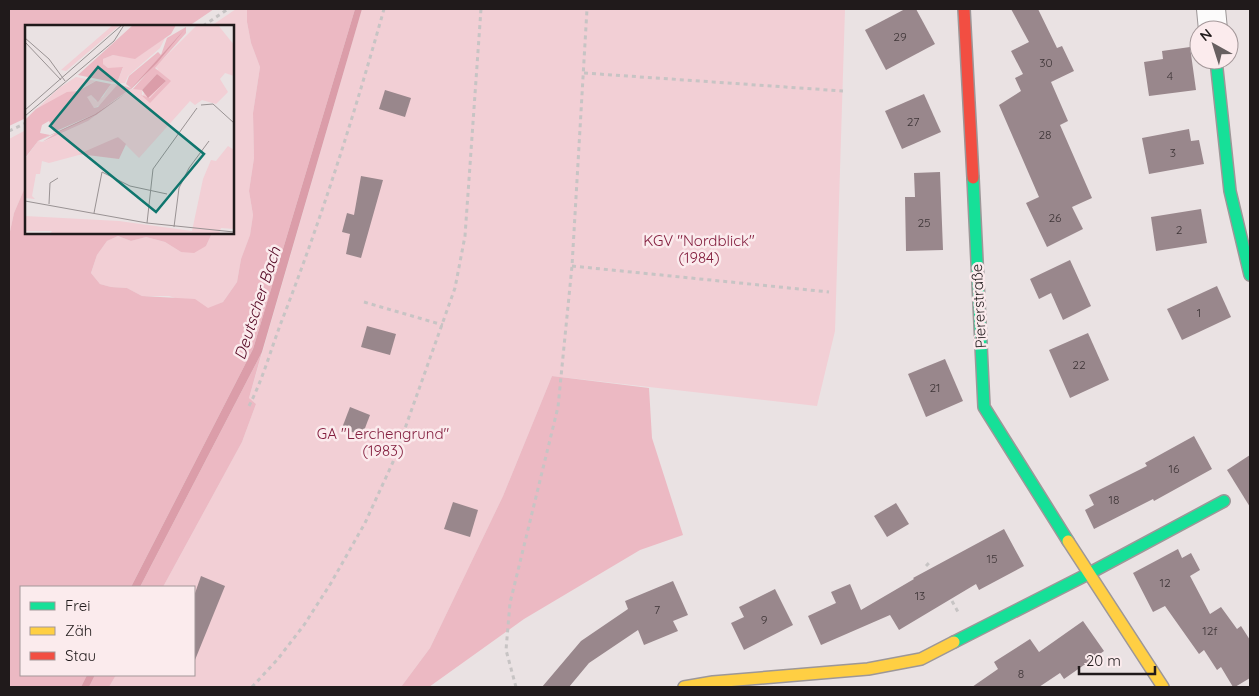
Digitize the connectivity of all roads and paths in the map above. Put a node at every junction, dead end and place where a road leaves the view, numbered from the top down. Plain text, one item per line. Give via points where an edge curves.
1 (228, 9) edge
2 (384, 9) edge
3 (481, 9) edge
4 (587, 9) edge
5 (964, 9) edge
6 (204, 25) edge
7 (1217, 70) edge
8 (584, 73) junction
9 (843, 91) dead end
10 (25, 124) edge
11 (9, 132) edge
12 (572, 266) junction
13 (1250, 275) edge
14 (829, 292) dead end
15 (364, 302) dead end
16 (443, 324) junction
17 (249, 406) dead end
18 (1224, 501) dead end
19 (1088, 574) junction
20 (252, 687) edge
21 (516, 687) edge
22 (684, 687) edge
23 (1163, 687) edge

1 - 6 path
2 - 17 path via 338,164 259,387
3 - 16 path via 465,236 455,288
4 - 8 path
5 - 19 street, Piererstraße via 984,407
7 - 13 street via 1230,191
8 - 9 path
8 - 12 path
10 - 11 path
12 - 14 path
12 - 21 path via 558,407 510,602 506,650
15 - 16 path
16 - 20 path via 393,462 365,523 304,625
18 - 19 street
19 - 22 street via 921,659 868,669
19 - 23 street, Piererstraße

